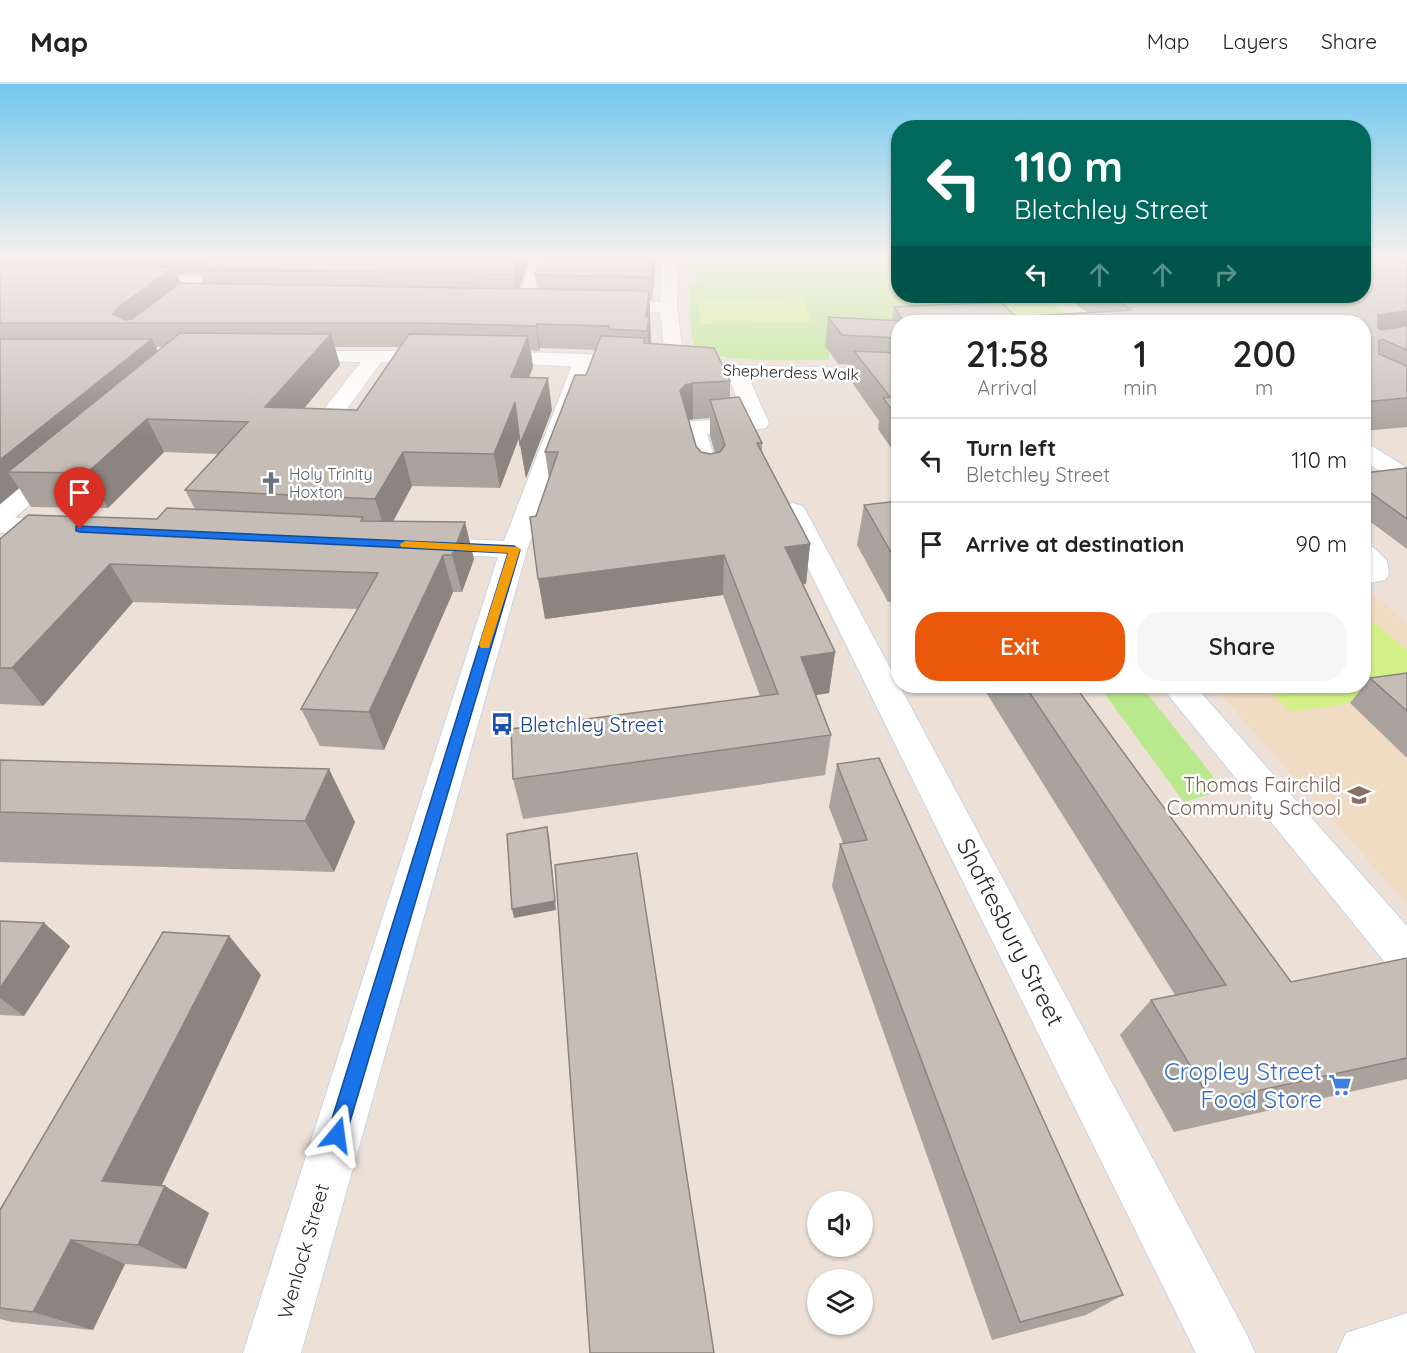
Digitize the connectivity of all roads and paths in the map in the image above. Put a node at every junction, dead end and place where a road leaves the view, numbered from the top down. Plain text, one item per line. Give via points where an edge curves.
1 (669, 317) edge
2 (673, 347) edge
3 (270, 357) edge
4 (375, 357) junction
5 (584, 360) junction
6 (736, 371) junction
7 (891, 375) edge
8 (328, 419) edge
9 (77, 451) edge
10 (1371, 458) edge
11 (1407, 478) edge
12 (710, 483) edge
13 (794, 511) edge
14 (0, 518) edge
15 (0, 525) edge
16 (85, 529) edge
17 (398, 544) edge
18 (514, 550) junction
19 (1371, 559) edge
20 (1371, 575) edge
21 (1183, 693) edge
22 (1407, 957) edge
23 (1407, 1341) edge
24 (272, 1353) edge
25 (1226, 1353) edge
26 (1366, 1353) edge

1 - 2 street
3 - 4 street, Shepherdess Walk
4 - 5 street, Shepherdess Walk
4 - 8 street
5 - 6 street, Shepherdess Walk
5 - 18 street, Wenlock Street
6 - 7 street, Shepherdess Walk
6 - 12 street via 758,423 694,428
9 - 14 street
10 - 11 street
13 - 25 street, Shaftesbury Street
15 - 16 street
17 - 18 street
18 - 24 street, Wenlock Street
19 - 20 street via 1375,574
21 - 22 street
23 - 26 street

